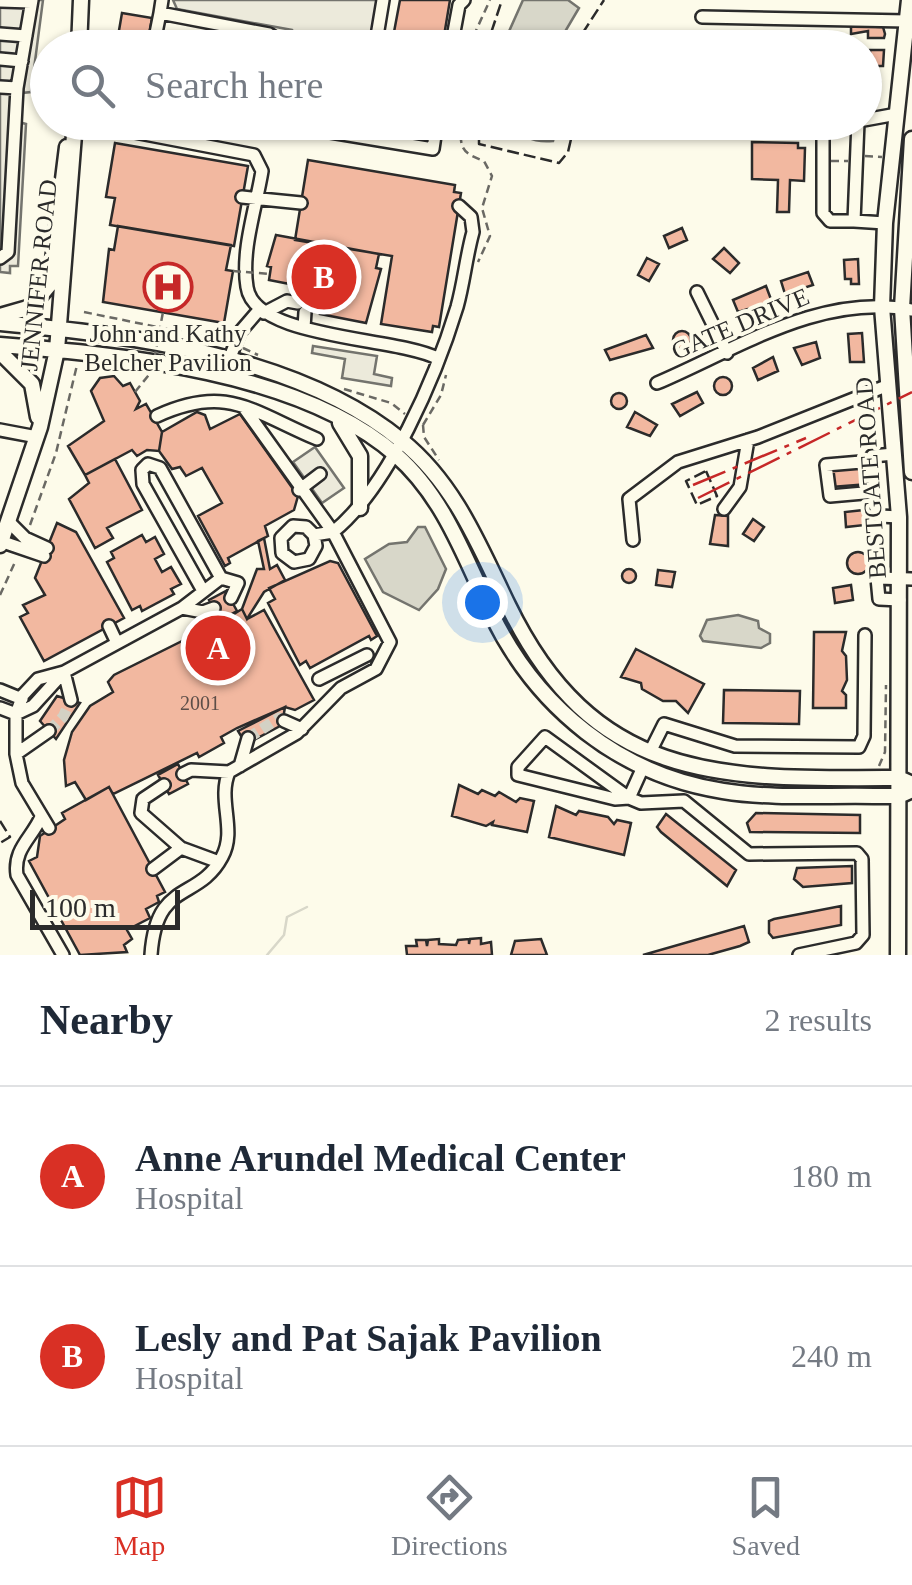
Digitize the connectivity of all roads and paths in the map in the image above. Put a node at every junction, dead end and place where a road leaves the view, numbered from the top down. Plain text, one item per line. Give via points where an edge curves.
1 (81, 0) edge
2 (384, 0) edge
3 (464, 0) edge
4 (490, 0) edge
5 (909, 0) edge
6 (0, 1) edge
7 (32, 1) edge
8 (161, 7) edge
9 (702, 17) dead end
10 (907, 21) junction
11 (79, 30) edge
12 (253, 30) edge
13 (378, 30) edge
14 (456, 30) edge
15 (476, 30) edge
16 (0, 34) edge
17 (26, 36) junction
18 (0, 58) edge
19 (22, 60) junction
20 (0, 87) edge
21 (17, 88) junction
22 (897, 114) junction
23 (882, 117) edge
24 (0, 118) edge
25 (16, 119) junction
26 (71, 140) edge
27 (75, 140) edge
28 (186, 140) edge
29 (376, 140) edge
30 (435, 140) edge
31 (822, 140) edge
32 (857, 140) edge
33 (912, 140) edge
34 (7, 145) edge
35 (6, 172) edge
36 (257, 196) junction
37 (242, 197) dead end
38 (301, 203) dead end
39 (5, 206) edge
40 (459, 206) dead end
41 (854, 222) junction
42 (886, 223) junction
43 (5, 232) edge
44 (0, 258) edge
45 (883, 258) junction
46 (907, 258) edge
47 (233, 271) dead end
48 (270, 274) dead end
49 (696, 292) dead end
50 (882, 306) junction
51 (907, 309) edge
52 (262, 311) junction
53 (84, 312) dead end
54 (162, 312) dead end
55 (0, 320) edge
56 (304, 328) junction
57 (59, 329) junction
58 (224, 340) dead end
59 (0, 348) edge
60 (56, 350) junction
61 (727, 354) junction
62 (436, 358) junction
63 (229, 360) junction
64 (78, 364) dead end
65 (908, 372) edge
66 (657, 383) dead end
67 (886, 386) junction
68 (135, 392) dead end
69 (245, 409) junction
70 (157, 416) dead end
71 (332, 416) junction
72 (423, 426) dead end
73 (0, 430) edge
74 (38, 432) junction
75 (317, 439) dead end
76 (748, 440) junction
77 (398, 447) junction
78 (894, 454) junction
79 (438, 459) dead end
80 (873, 461) junction
81 (912, 472) edge
82 (320, 474) dead end
83 (299, 490) junction
84 (875, 492) junction
85 (360, 508) junction
86 (724, 509) dead end
87 (899, 517) junction
88 (8, 522) junction
89 (333, 532) junction
90 (27, 534) dead end
91 (314, 535) junction
92 (634, 540) dead end
93 (0, 543) edge
94 (18, 554) dead end
95 (297, 562) junction
96 (300, 576) dead end
97 (222, 578) junction
98 (906, 578) edge
99 (202, 589) junction
100 (0, 595) edge
101 (230, 598) dead end
102 (900, 600) junction
103 (182, 608) junction
104 (214, 608) dead end
105 (109, 626) dead end
106 (864, 635) dead end
107 (118, 643) junction
108 (367, 656) dead end
109 (350, 664) junction
110 (64, 672) junction
111 (358, 679) junction
112 (319, 680) dead end
113 (0, 690) edge
114 (22, 699) junction
115 (70, 700) dead end
116 (0, 708) edge
117 (16, 714) junction
118 (284, 720) dead end
119 (302, 729) junction
120 (49, 731) tunnel mouth
121 (248, 738) tunnel mouth
122 (16, 754) junction
123 (647, 760) junction
124 (879, 766) dead end
125 (864, 767) dead end
126 (235, 769) junction
127 (183, 774) dead end
128 (164, 784) dead end
129 (905, 787) edge
130 (629, 798) junction
131 (181, 848) junction
132 (219, 862) junction
133 (153, 869) dead end
134 (63, 955) edge
135 (150, 955) edge
136 (799, 955) edge
137 (898, 955) edge

1 - 11 main road
2 - 13 street
3 - 14 street
4 - 15 path
5 - 10 main road, BESTGATE ROAD
6 - 7 street
7 - 17 street
8 - 12 street
9 - 10 street
10 - 22 main road, BESTGATE ROAD
16 - 17 street
17 - 19 street
18 - 19 street
19 - 21 street
20 - 21 street
21 - 25 street
22 - 23 street
22 - 42 main road, BESTGATE ROAD
24 - 25 street
25 - 34 street
26 - 55 main road via 62,164 50,284 30,307
27 - 57 main road, JENNIFER ROAD
28 - 36 street via 247,150 262,172
29 - 30 street via 433,149
31 - 41 street via 824,214 830,221
32 - 41 street
33 - 46 main road, BESTGATE ROAD
34 - 35 street
35 - 39 street
36 - 37 street
36 - 38 street
36 - 52 street via 246,286
39 - 43 street
40 - 62 street via 471,217 473,232 457,306
41 - 42 street
42 - 45 main road, BESTGATE ROAD
43 - 44 street via 6,256
45 - 46 main road
45 - 50 main road, BESTGATE ROAD
46 - 51 main road, BESTGATE ROAD
47 - 48 path, bridge
49 - 61 street
50 - 51 street, GATE DRIVE
50 - 61 street, GATE DRIVE via 812,314
50 - 67 main road, BESTGATE ROAD
51 - 65 main road, BESTGATE ROAD
52 - 56 street
52 - 56 street via 287,300 302,308
52 - 63 street via 240,332
53 - 58 path
54 - 68 path, bridge via 152,371
55 - 57 main road
56 - 62 street via 406,346
57 - 60 main road, JENNIFER ROAD
57 - 63 main road
59 - 60 main road
59 - 74 main road via 32,384
60 - 71 main road via 210,375
60 - 74 main road, JENNIFER ROAD
61 - 66 street, GATE DRIVE
62 - 77 street
63 - 77 main road via 324,394
64 - 90 path
65 - 81 main road, BESTGATE ROAD
67 - 76 street
67 - 78 main road, BESTGATE ROAD
69 - 70 street via 198,399
69 - 75 street
69 - 83 street
71 - 77 main road
71 - 85 main road via 360,456
72 - 79 path
73 - 74 street
74 - 88 main road, JENNIFER ROAD
76 - 86 street via 740,486
76 - 92 street via 678,462 628,500
77 - 85 street
77 - 123 main road via 440,504 495,620 537,688 571,722
78 - 80 street via 872,456
78 - 87 main road, BESTGATE ROAD
80 - 84 street
80 - 84 street via 824,470 830,496
82 - 83 street
83 - 89 street
84 - 87 street via 880,516
85 - 89 street
87 - 98 main road, BESTGATE ROAD
88 - 93 main road, JENNIFER ROAD
88 - 93 street via 46,552
89 - 91 street
89 - 111 street via 388,632 384,661
91 - 95 street via 312,556
91 - 95 street via 300,526 283,533 282,553
94 - 100 path
95 - 96 street
97 - 99 street
97 - 99 street via 160,468 148,464 143,484
97 - 101 street via 238,583
98 - 102 main road, BESTGATE ROAD
98 - 102 street via 879,576 875,587 878,600
99 - 103 street
102 - 129 main road, BESTGATE ROAD
103 - 104 street
103 - 107 street
105 - 107 street
106 - 123 street via 859,747 735,746 664,724
107 - 110 street
108 - 109 street
109 - 111 street
109 - 112 street
110 - 114 street via 38,679
110 - 115 street
110 - 117 street via 33,706
111 - 119 street
113 - 114 street
114 - 117 street
116 - 117 street
117 - 122 street
118 - 119 street
119 - 126 street
120 - 122 street
121 - 126 street
122 - 134 street via 22,783 45,823 27,834 17,875
123 - 129 main road via 722,774
123 - 130 street
124 - 125 path
126 - 127 street
126 - 132 street via 223,799 228,836
128 - 131 street via 142,800 141,812
129 - 137 main road, BESTGATE ROAD
130 - 130 street via 518,775 518,767 545,737
130 - 136 street via 641,804 684,801 749,854 857,853 863,935 856,943
131 - 132 street
131 - 133 street
132 - 135 street via 166,904

